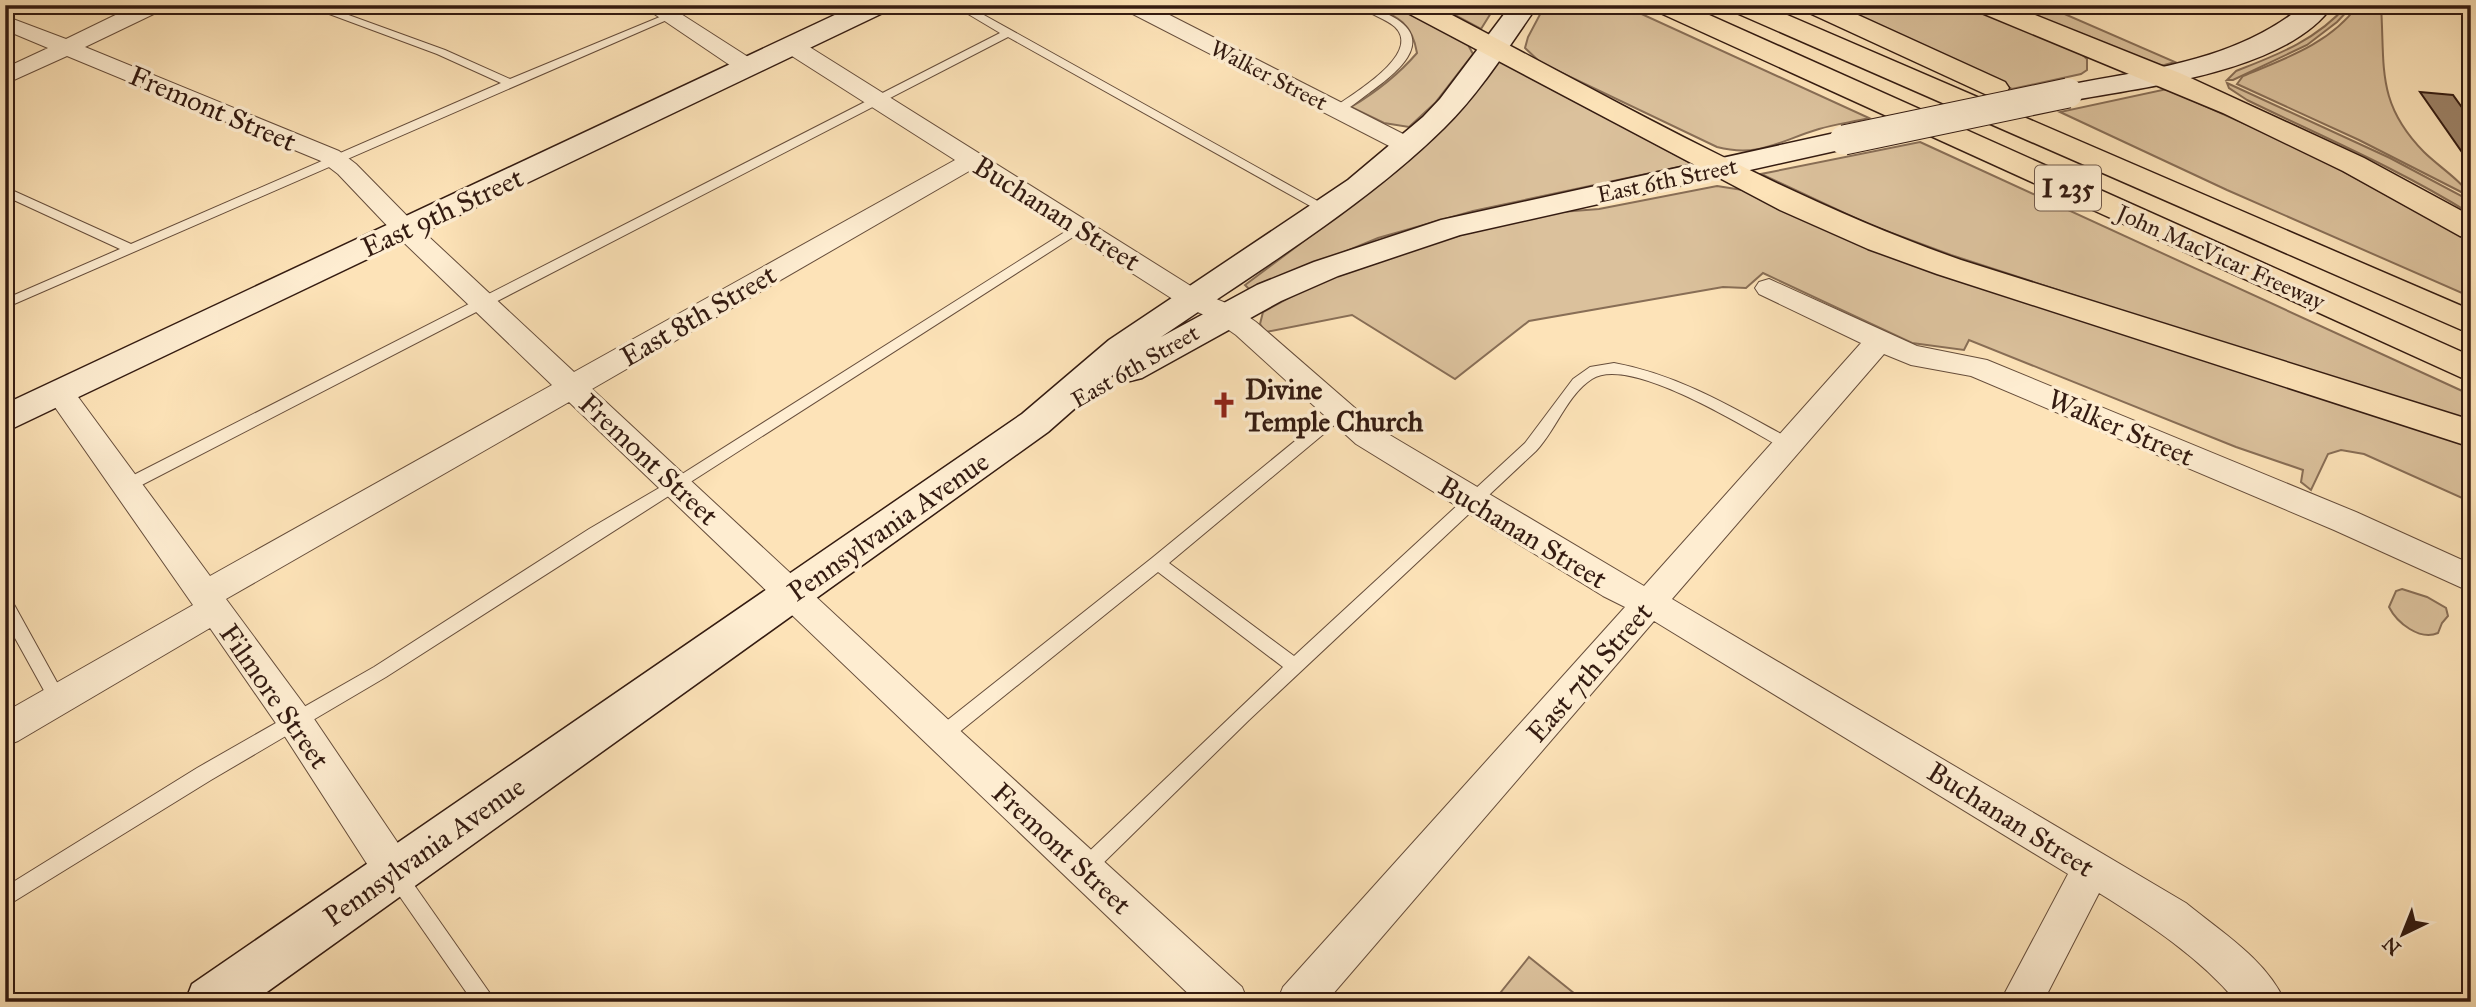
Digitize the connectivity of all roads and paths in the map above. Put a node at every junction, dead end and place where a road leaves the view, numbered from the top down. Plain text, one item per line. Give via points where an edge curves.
1 (154, 5) edge
2 (310, 5) edge
3 (878, 5) edge
4 (958, 5) edge
5 (1133, 5) edge
6 (1363, 5) edge
7 (1413, 5) edge
8 (1525, 5) edge
9 (1665, 5) edge
10 (1741, 5) edge
11 (1814, 5) edge
12 (1986, 5) edge
13 (2320, 5) edge
14 (661, 10) edge
15 (5, 22) edge
16 (1007, 33) junction
17 (792, 46) junction
18 (68, 47) junction
19 (1494, 48) junction
20 (748, 67) junction
21 (2165, 75) junction
22 (5, 77) edge
23 (510, 83) junction
24 (875, 99) junction
25 (1337, 110) junction
26 (1406, 145) junction
27 (336, 160) junction
28 (972, 160) junction
29 (1725, 168) junction
30 (5, 191) edge
31 (1326, 209) junction
32 (1079, 227) junction
33 (405, 229) junction
34 (2471, 229) edge
35 (132, 250) junction
36 (1769, 288) dead end
37 (1192, 299) junction
38 (2423, 302) junction
39 (484, 303) junction
40 (5, 304) edge
41 (1226, 314) junction
42 (2471, 323) edge
43 (1879, 341) junction
44 (2471, 370) edge
45 (572, 387) junction
46 (60, 393) junction
47 (1339, 413) junction
48 (5, 419) edge
49 (1035, 423) junction
50 (2471, 434) edge
51 (1789, 445) junction
52 (677, 485) junction
53 (126, 486) junction
54 (1472, 501) junction
55 (1158, 563) junction
56 (2471, 579) edge
57 (791, 594) junction
58 (209, 602) junction
59 (5, 604) edge
60 (1649, 604) junction
61 (1294, 666) junction
62 (58, 699) junction
63 (295, 721) junction
64 (5, 730) edge
65 (940, 736) junction
66 (1085, 869) junction
67 (2091, 869) junction
68 (394, 871) junction
69 (5, 898) edge
70 (210, 1002) edge
71 (486, 1002) edge
72 (1227, 1002) edge
73 (1298, 1002) edge
74 (2021, 1002) edge
75 (2264, 1002) edge

1 - 18 street
2 - 23 lane via 441,52
3 - 17 main road, East 9th Street
4 - 16 lane
5 - 25 street, Walker Street
6 - 25 lane via 1399,25 1408,37 1406,52 1385,76
7 - 19 highway
8 - 19 main road, Pennsylvania Avenue
9 - 44 highway, John MacVicar Freeway / I 235
10 - 38 highway, John MacVicar Freeway / I 235
11 - 38 highway via 2293,230
12 - 21 highway
13 - 21 main road, East 6th Street via 2267,44 2207,66
14 - 20 street
14 - 23 lane
15 - 18 street, Fremont Street
16 - 24 lane
16 - 31 lane
17 - 20 main road, East 9th Street
17 - 24 street, Buchanan Street
18 - 22 street
18 - 27 street, Fremont Street
19 - 26 main road, Pennsylvania Avenue via 1450,105
19 - 29 highway
20 - 33 main road, East 9th Street
21 - 29 main road, East 6th Street, bridge
21 - 34 highway via 2299,136
23 - 27 lane
24 - 28 street, Buchanan Street
24 - 39 lane
25 - 26 street, Walker Street
26 - 31 main road, Pennsylvania Avenue
27 - 33 street, Fremont Street
27 - 35 lane
28 - 32 street, Buchanan Street
28 - 45 street, East 8th Street
29 - 41 main road, East 6th Street via 1452,226 1326,269
29 - 50 highway via 1842,227 1926,259
30 - 35 lane
31 - 37 main road, Pennsylvania Avenue
32 - 37 street, Buchanan Street
32 - 52 lane
33 - 39 street, Fremont Street
33 - 46 main road, East 9th Street
35 - 40 lane
36 - 43 street, Walker Street
37 - 41 street, Buchanan Street
37 - 49 main road, Pennsylvania Avenue via 1121,348
38 - 42 highway, John MacVicar Freeway / I 235
39 - 45 street, Fremont Street
39 - 53 lane
41 - 47 street, Buchanan Street
41 - 49 main road, East 6th Street
43 - 51 street, East 7th Street
43 - 56 street, Walker Street via 1911,355 1977,367 2345,521
45 - 52 street, Fremont Street
45 - 58 street, East 8th Street
46 - 48 main road, East 9th Street
46 - 53 street, Filmore Street
47 - 54 street, Buchanan Street via 1367,436
47 - 55 lane
49 - 57 main road, Pennsylvania Avenue
51 - 54 lane via 1651,377 1617,369 1595,370 1580,380 1542,435
51 - 60 street, East 7th Street
52 - 57 street, Fremont Street
52 - 63 lane
53 - 58 street, Filmore Street
54 - 60 street, Buchanan Street
54 - 61 lane
55 - 61 lane
55 - 65 lane
57 - 65 street, Fremont Street
57 - 68 main road, Pennsylvania Avenue
58 - 62 street, East 8th Street
58 - 63 street, Filmore Street
59 - 62 lane
60 - 67 street, Buchanan Street via 1690,624
60 - 73 street, East 7th Street
61 - 66 lane
62 - 64 street, East 8th Street
63 - 68 street, Filmore Street
63 - 69 lane
65 - 66 street, Fremont Street
66 - 72 street, Fremont Street
67 - 74 street
67 - 75 street, Buchanan Street via 2172,916 2239,973
68 - 70 main road, Pennsylvania Avenue
68 - 71 lane, Filmore Street

